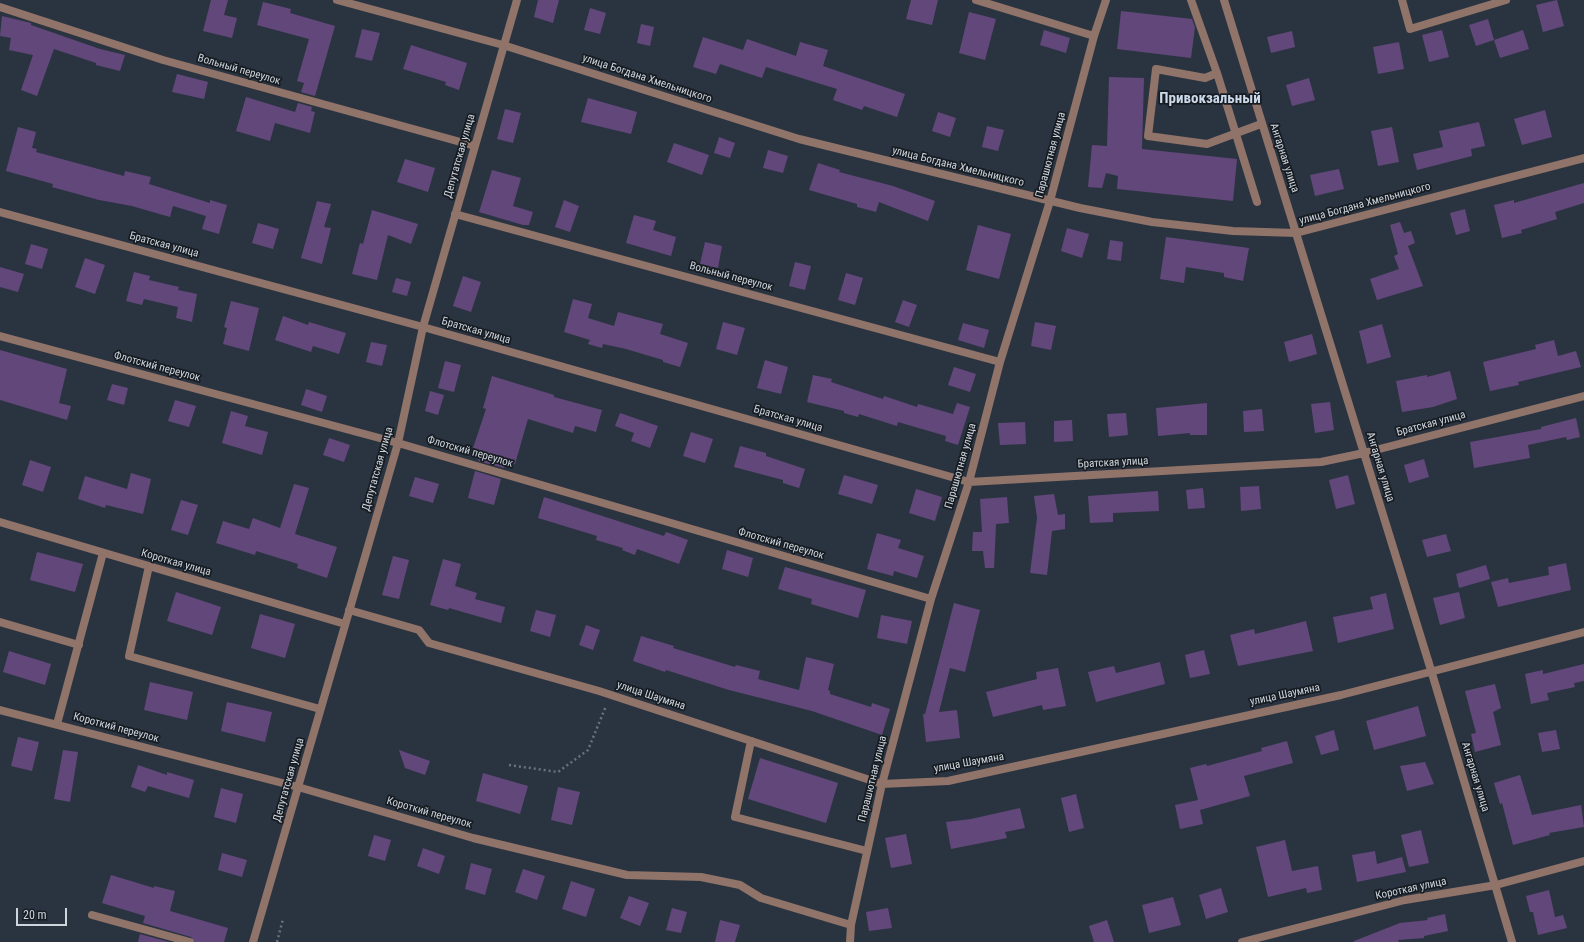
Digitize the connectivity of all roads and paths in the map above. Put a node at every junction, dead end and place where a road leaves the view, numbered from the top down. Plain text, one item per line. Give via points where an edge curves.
1 (338, 0) edge
2 (517, 0) edge
3 (976, 0) edge
4 (1106, 0) edge
5 (1191, 0) edge
6 (1224, 0) edge
7 (1402, 0) edge
8 (1506, 0) edge
9 (0, 7) edge
10 (1094, 36) junction
11 (503, 45) junction
12 (1217, 73) junction
13 (1261, 124) junction
14 (1235, 134) junction
15 (475, 146) junction
16 (1584, 158) edge
17 (1050, 201) junction
18 (1257, 202) dead end
19 (0, 212) edge
20 (455, 214) junction
21 (1296, 233) junction
22 (423, 327) junction
23 (0, 336) edge
24 (1000, 362) junction
25 (1584, 396) edge
26 (398, 443) junction
27 (1364, 453) junction
28 (969, 482) junction
29 (0, 522) edge
30 (103, 553) junction
31 (149, 566) junction
32 (931, 599) junction
33 (349, 610) junction
34 (0, 622) edge
35 (345, 624) junction
36 (1584, 632) edge
37 (79, 645) junction
38 (1431, 670) junction
39 (611, 695) junction
40 (320, 709) junction
41 (0, 710) edge
42 (57, 724) junction
43 (751, 741) junction
44 (509, 765) dead end
45 (882, 784) junction
46 (298, 787) junction
47 (868, 851) junction
48 (1584, 861) edge
49 (1496, 885) junction
50 (92, 915) dead end
51 (283, 918) dead end
52 (851, 925) junction
53 (190, 942) edge
54 (253, 942) edge
55 (278, 942) edge
56 (850, 942) edge
57 (1242, 942) edge
58 (1512, 942) edge

1 - 11 street, улица Богдана Хмельницкого
2 - 11 street, Депутатская улица
3 - 10 street
4 - 10 street, Парашютная улица
5 - 12 street
6 - 13 street, Ангарная улица
7 - 8 street via 1410,29
9 - 15 street, Вольный переулок via 163,60
10 - 17 street, Парашютная улица
11 - 15 street, Депутатская улица
11 - 17 street, улица Богдана Хмельницкого via 799,139
12 - 14 street
12 - 14 street via 1204,78 1156,68 1148,136 1207,144
13 - 14 street
13 - 21 street, Ангарная улица
14 - 18 street
15 - 20 street, Депутатская улица
16 - 21 street, улица Богдана Хмельницкого
17 - 21 street, улица Богдана Хмельницкого via 1152,222 1233,231
17 - 24 street, Парашютная улица
19 - 22 street, Братская улица
20 - 22 street, Депутатская улица
20 - 24 street, Вольный переулок
21 - 27 street, Ангарная улица
22 - 26 street, Депутатская улица
22 - 28 street, Братская улица
23 - 26 street, Флотский переулок
24 - 28 street, Парашютная улица
25 - 27 street, Братская улица
26 - 32 street, Флотский переулок
26 - 33 street, Депутатская улица
27 - 28 street, Братская улица via 1321,462
27 - 38 street, Ангарная улица
28 - 32 street, Парашютная улица
29 - 30 street, Короткая улица
30 - 31 street, Короткая улица
30 - 37 street
31 - 35 street, Короткая улица
31 - 40 street via 129,656
32 - 45 street, Парашютная улица
33 - 35 street, Депутатская улица
33 - 39 street, улица Шаумяна via 419,630 429,643
34 - 37 street
35 - 40 street, Депутатская улица
36 - 38 street, улица Шаумяна
37 - 42 street
38 - 45 street, улица Шаумяна via 1341,695 948,781
38 - 49 street, Ангарная улица
39 - 43 street, улица Шаумяна
39 - 44 path via 588,750 558,772
40 - 46 street, Депутатская улица
41 - 42 street, Короткий переулок
42 - 46 street, Короткий переулок
43 - 45 street, улица Шаумяна
43 - 47 street via 735,817
45 - 47 street, Парашютная улица
46 - 52 street, Короткий переулок via 473,838 627,875 701,877 740,885 761,898
46 - 54 street, Депутатская улица
47 - 52 street, Парашютная улица
48 - 49 street, Короткая улица
49 - 57 street, Короткая улица via 1405,900
49 - 58 street, Ангарная улица
50 - 53 street
51 - 55 path
52 - 56 street, Парашютная улица

